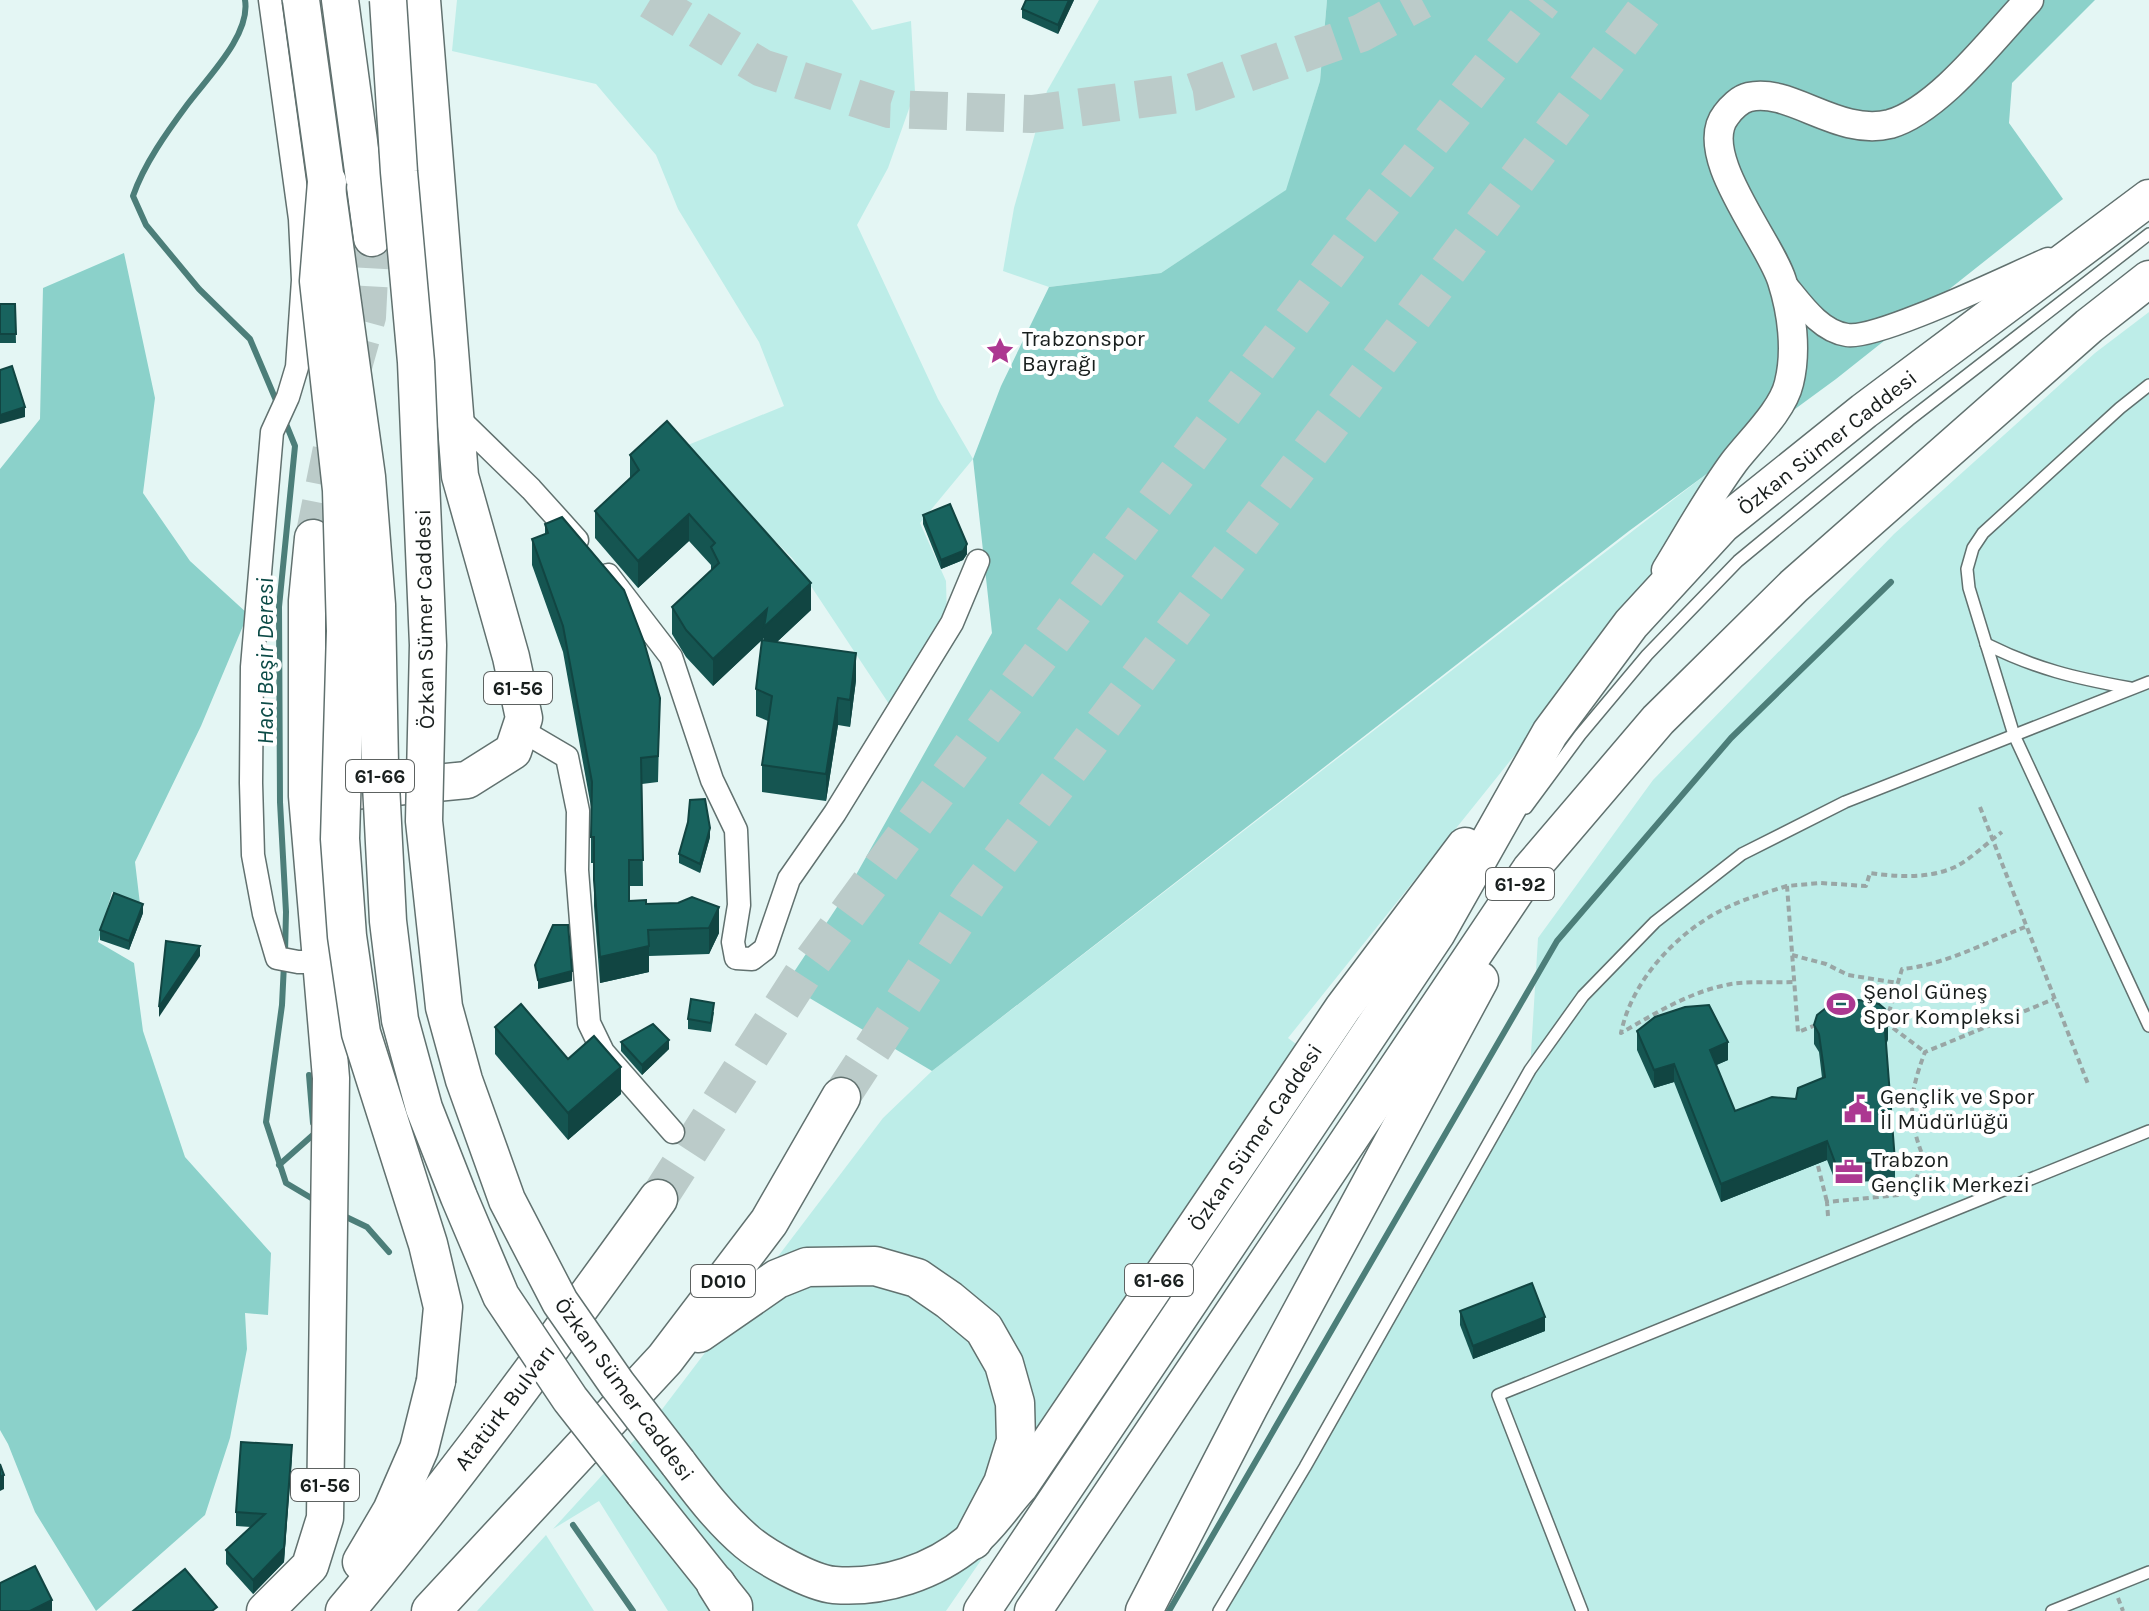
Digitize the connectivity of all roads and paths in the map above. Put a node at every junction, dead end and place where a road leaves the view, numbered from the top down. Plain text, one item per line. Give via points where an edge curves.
1 (270, 0) edge
2 (301, 0) edge
3 (340, 0) edge
4 (388, 0) edge
5 (422, 0) edge
6 (2029, 0) edge
7 (327, 182) junction
8 (2149, 198) edge
9 (2149, 234) edge
10 (2101, 237) junction
11 (372, 238) tunnel mouth
12 (1782, 279) junction
13 (2149, 279) edge
14 (2149, 385) edge
15 (455, 415) junction
16 (313, 538) tunnel mouth
17 (978, 561) dead end
18 (1631, 624) junction
19 (1986, 644) junction
20 (2149, 682) edge
21 (2132, 688) junction
22 (1658, 720) junction
23 (521, 730) junction
24 (1550, 733) junction
25 (2014, 735) junction
26 (307, 796) junction
27 (1980, 807) dead end
28 (1515, 823) dead end
29 (2002, 832) dead end
30 (1506, 836) dead end
31 (1991, 840) junction
32 (1787, 886) junction
33 (2025, 927) junction
34 (1437, 933) junction
35 (1792, 955) junction
36 (299, 961) junction
37 (1794, 982) junction
38 (1898, 983) junction
39 (2054, 999) junction
40 (1876, 1017) edge
41 (1821, 1022) edge
42 (1886, 1022) junction
43 (2149, 1026) edge
44 (1925, 1052) junction
45 (2088, 1084) dead end
46 (841, 1097) tunnel mouth
47 (2149, 1131) edge
48 (673, 1132) dead end
49 (1818, 1166) edge
50 (658, 1199) tunnel mouth
51 (1827, 1202) junction
52 (1828, 1216) dead end
53 (665, 1359) junction
54 (973, 1540) junction
55 (2149, 1572) edge
56 (729, 1602) edge
57 (440, 1605) edge
58 (265, 1611) edge
59 (334, 1611) edge
60 (345, 1611) edge
61 (982, 1611) edge
62 (1033, 1611) edge
63 (1144, 1611) edge
64 (1219, 1611) edge
65 (1582, 1611) edge
66 (2052, 1611) edge

1 - 36 street via 300,219 303,280 297,367 272,432 252,667 253,855 264,914
2 - 7 main road, Özkan Sümer Caddesi / 61-66, bridge
3 - 11 main road
4 - 54 main road, Özkan Sümer Caddesi / 61-66, bridge via 416,362 428,645 424,821 444,1007 507,1200 560,1302 617,1384 715,1511 748,1543 786,1568 832,1585 884,1581 930,1569
5 - 15 main road, 61-56
6 - 12 street via 1936,99 1887,125 1825,117 1776,97 1748,97 1735,105 1717,134 1721,162
7 - 56 main road, Özkan Sümer Caddesi / 61-66, bridge via 367,477 388,921 400,1020 424,1108 501,1296 570,1399
7 - 59 highway, bridge via 319,281 342,490 346,631 340,839 347,936 361,1033 443,1307 436,1381 419,1449
8 - 10 main road, Özkan Sümer Caddesi / 61-92
9 - 28 lane via 1738,561 1647,655
10 - 12 street via 1878,331 1847,335 1814,320
10 - 18 main road, Özkan Sümer Caddesi / 61-92 via 1864,411 1722,525
12 - 18 street via 1793,343 1789,385
13 - 22 main road, 61-92 via 1794,586
14 - 19 lane via 1983,533 1973,548 1969,588
15 - 17 street via 565,525 671,657 712,780 736,830 736,958 752,959 765,949 789,879 952,623
15 - 23 main road, 61-56 via 460,476 511,657 524,718
16 - 26 main road, 61-56 via 307,601
18 - 24 main road, Özkan Sümer Caddesi / 61-92
19 - 21 lane via 2069,677
19 - 25 lane
20 - 21 lane
21 - 25 lane
22 - 62 main road, 61-92 via 1530,870
22 - 63 main road, 61-92 via 1490,962
23 - 26 main road, 61-56 via 513,751 467,780
23 - 48 street via 567,757 578,811 577,870 589,1023 603,1052
24 - 34 main road, Özkan Sümer Caddesi / 61-92
24 - 54 main road, Özkan Sümer Caddesi / 61-66 via 1343,1008 1020,1486
25 - 43 lane
25 - 64 lane via 1845,802 1742,854 1655,922 1583,996 1530,1070
26 - 36 main road, 61-56
27 - 31 path
29 - 31 path
30 - 34 lane
31 - 32 path via 1955,867 1935,872 1870,873 1866,886
31 - 33 path
32 - 35 path
32 - 37 path via 1728,907 1670,948 1639,988 1621,1033 1702,992 1730,984
33 - 38 path via 1923,967 1902,969
33 - 39 path
34 - 61 main road, Özkan Sümer Caddesi / 61-92
35 - 37 path
35 - 38 path via 1848,975
36 - 58 main road, 61-56 via 331,1078 325,1518 310,1566
37 - 41 path via 1798,1032
38 - 42 path
39 - 44 path
39 - 45 path
40 - 42 path
42 - 44 path
44 - 51 path via 1910,1108 1924,1159 1913,1187 1899,1195
46 - 53 highway, D010 via 769,1222
47 - 65 lane via 1498,1395
49 - 51 path
50 - 60 highway, Atatürk Bulvarı via 526,1381
51 - 52 path
53 - 54 highway via 745,1299 807,1267 875,1266 917,1278 984,1329 1004,1364 1015,1403 1016,1441 1003,1483
53 - 57 highway, D010
55 - 66 lane

